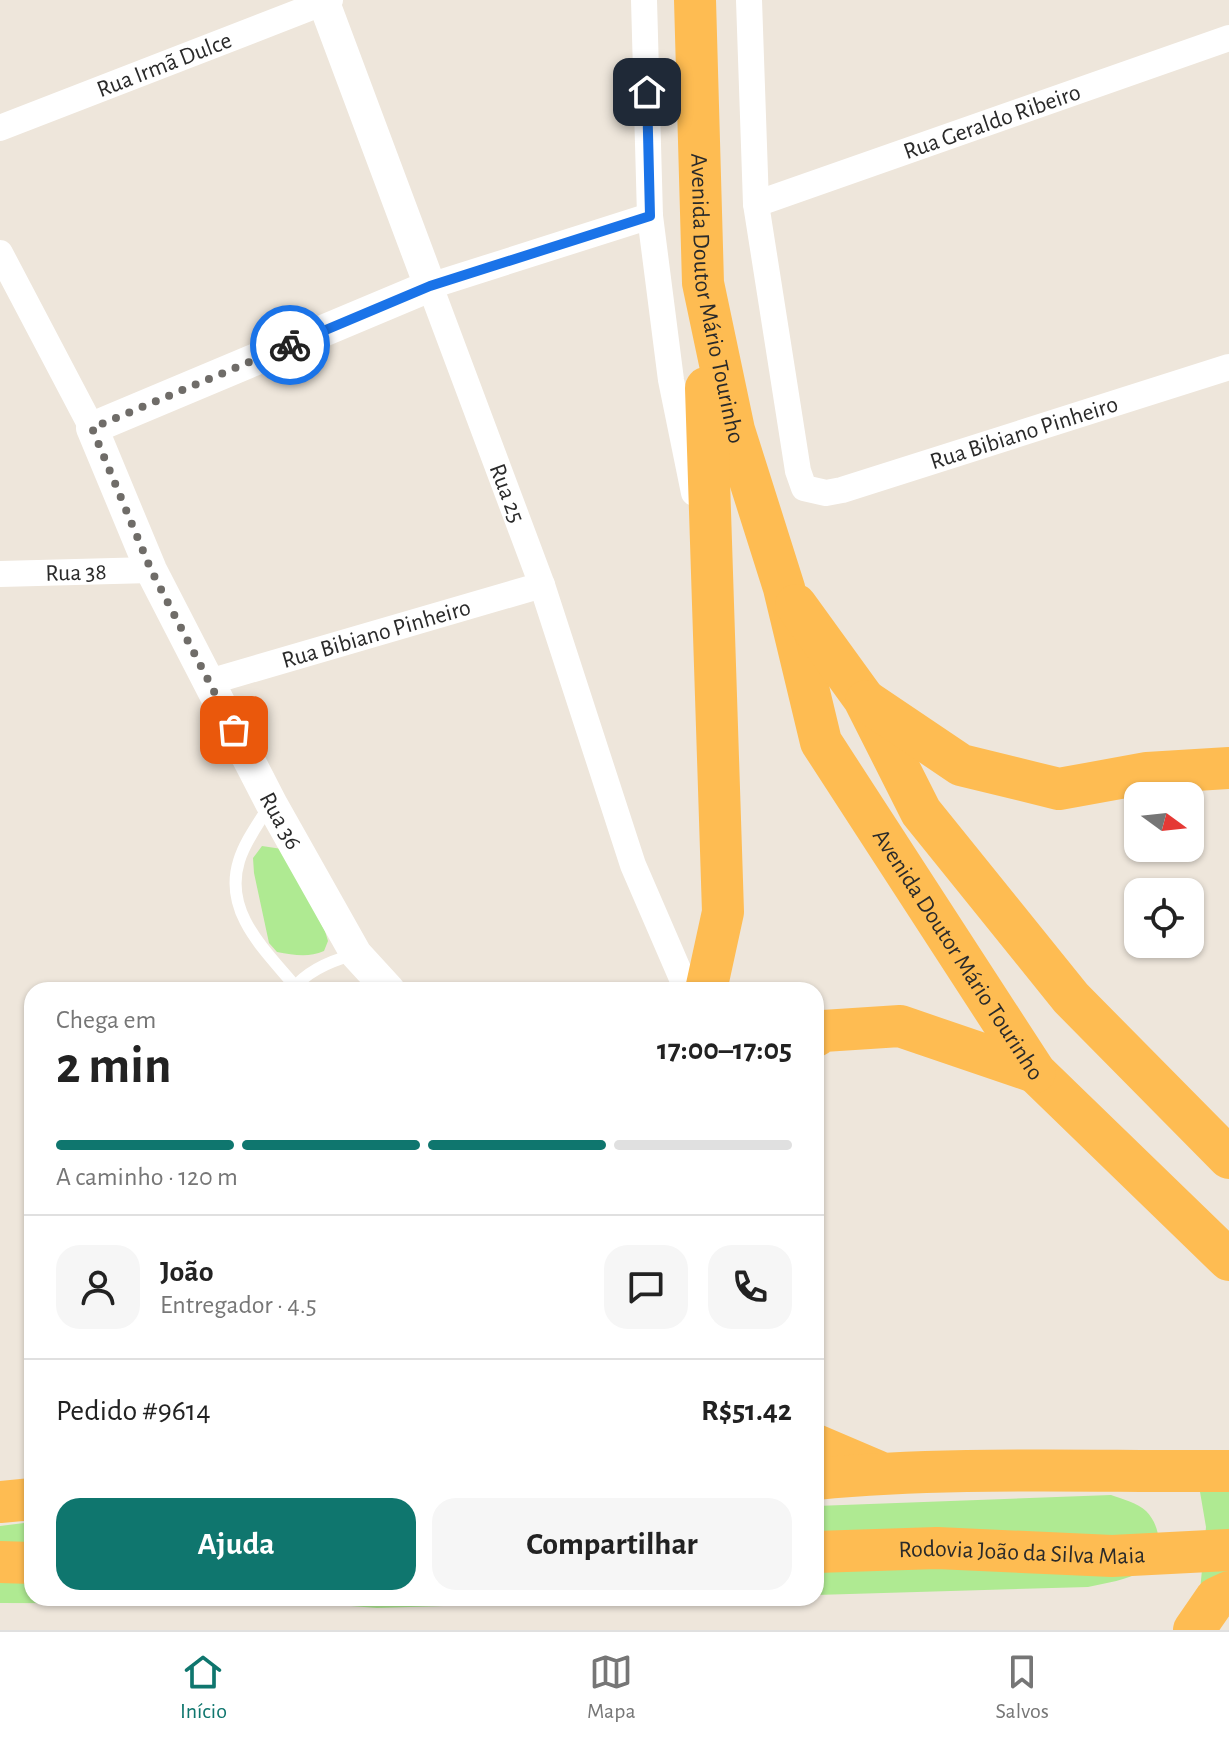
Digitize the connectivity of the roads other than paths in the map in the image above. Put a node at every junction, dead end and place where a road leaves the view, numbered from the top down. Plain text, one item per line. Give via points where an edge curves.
1 (644, 0) edge
2 (695, 0) edge
3 (749, 0) edge
4 (325, 1) edge
5 (1229, 38) edge
6 (0, 128) edge
7 (756, 204) junction
8 (650, 216) junction
9 (0, 253) edge
10 (703, 283) junction
11 (430, 286) junction
12 (1229, 367) edge
13 (92, 428) junction
14 (816, 492) joint
15 (151, 570) junction
16 (0, 574) edge
17 (542, 585) junction
18 (712, 586) junction
19 (784, 588) junction
20 (209, 682) junction
21 (864, 699) junction
22 (1229, 768) edge
23 (271, 803) junction
24 (356, 954) junction
25 (288, 982) edge
26 (302, 982) edge
27 (382, 982) edge
28 (684, 982) edge
29 (708, 982) edge
30 (824, 1031) edge
31 (1035, 1072) junction
32 (1229, 1158) edge
33 (1229, 1260) edge
34 (824, 1448) edge
35 (1229, 1471) edge
36 (882, 1473) junction
37 (824, 1478) edge
38 (24, 1500) edge
39 (0, 1502) edge
40 (1229, 1550) edge
41 (824, 1552) edge
42 (0, 1562) edge
43 (24, 1563) edge
44 (1229, 1592) edge
45 (1194, 1630) edge

1 - 8 street
2 - 10 highway, Avenida Doutor Mário Tourinho
3 - 7 street, Avenida Doutor Mário Tourinho
4 - 6 street, Rua Irmã Dulce
4 - 11 street, Rua 25
5 - 7 street, Rua Geraldo Ribeiro
7 - 14 street, Avenida Doutor Mário Tourinho via 798,471 804,488
8 - 11 street
8 - 18 street via 671,380
9 - 13 street, Rua 36
10 - 18 highway
10 - 19 highway, Avenida Doutor Mário Tourinho via 734,430
11 - 13 street
11 - 17 street, Rua 25
12 - 14 street, Rua Bibiano Pinheiro via 842,490
13 - 15 street, Rua 36
15 - 16 street, Rua 38
15 - 20 street, Rua 36
17 - 20 street, Rua Bibiano Pinheiro
17 - 28 street, Rua 25 via 633,865
18 - 29 highway via 723,912
19 - 21 highway, Avenida Doutor Mário Tourinho
19 - 31 highway, Avenida Doutor Mário Tourinho via 821,742
20 - 23 street, Rua 36
21 - 22 highway via 961,765 1059,789 1147,773
21 - 32 highway, Avenida Doutor Mário Tourinho via 921,812 1071,998
23 - 24 street, Rua 36
23 - 25 lane via 238,861 235,880 242,917
24 - 26 lane via 332,961
24 - 27 street, Rua 36
30 - 31 highway via 900,1026
31 - 33 highway, Avenida Doutor Mário Tourinho
34 - 36 highway
35 - 36 highway
36 - 37 highway
38 - 39 highway
40 - 41 highway, Rodovia João da Silva Maia via 1112,1556 937,1548
42 - 43 highway
44 - 45 highway via 1216,1598

